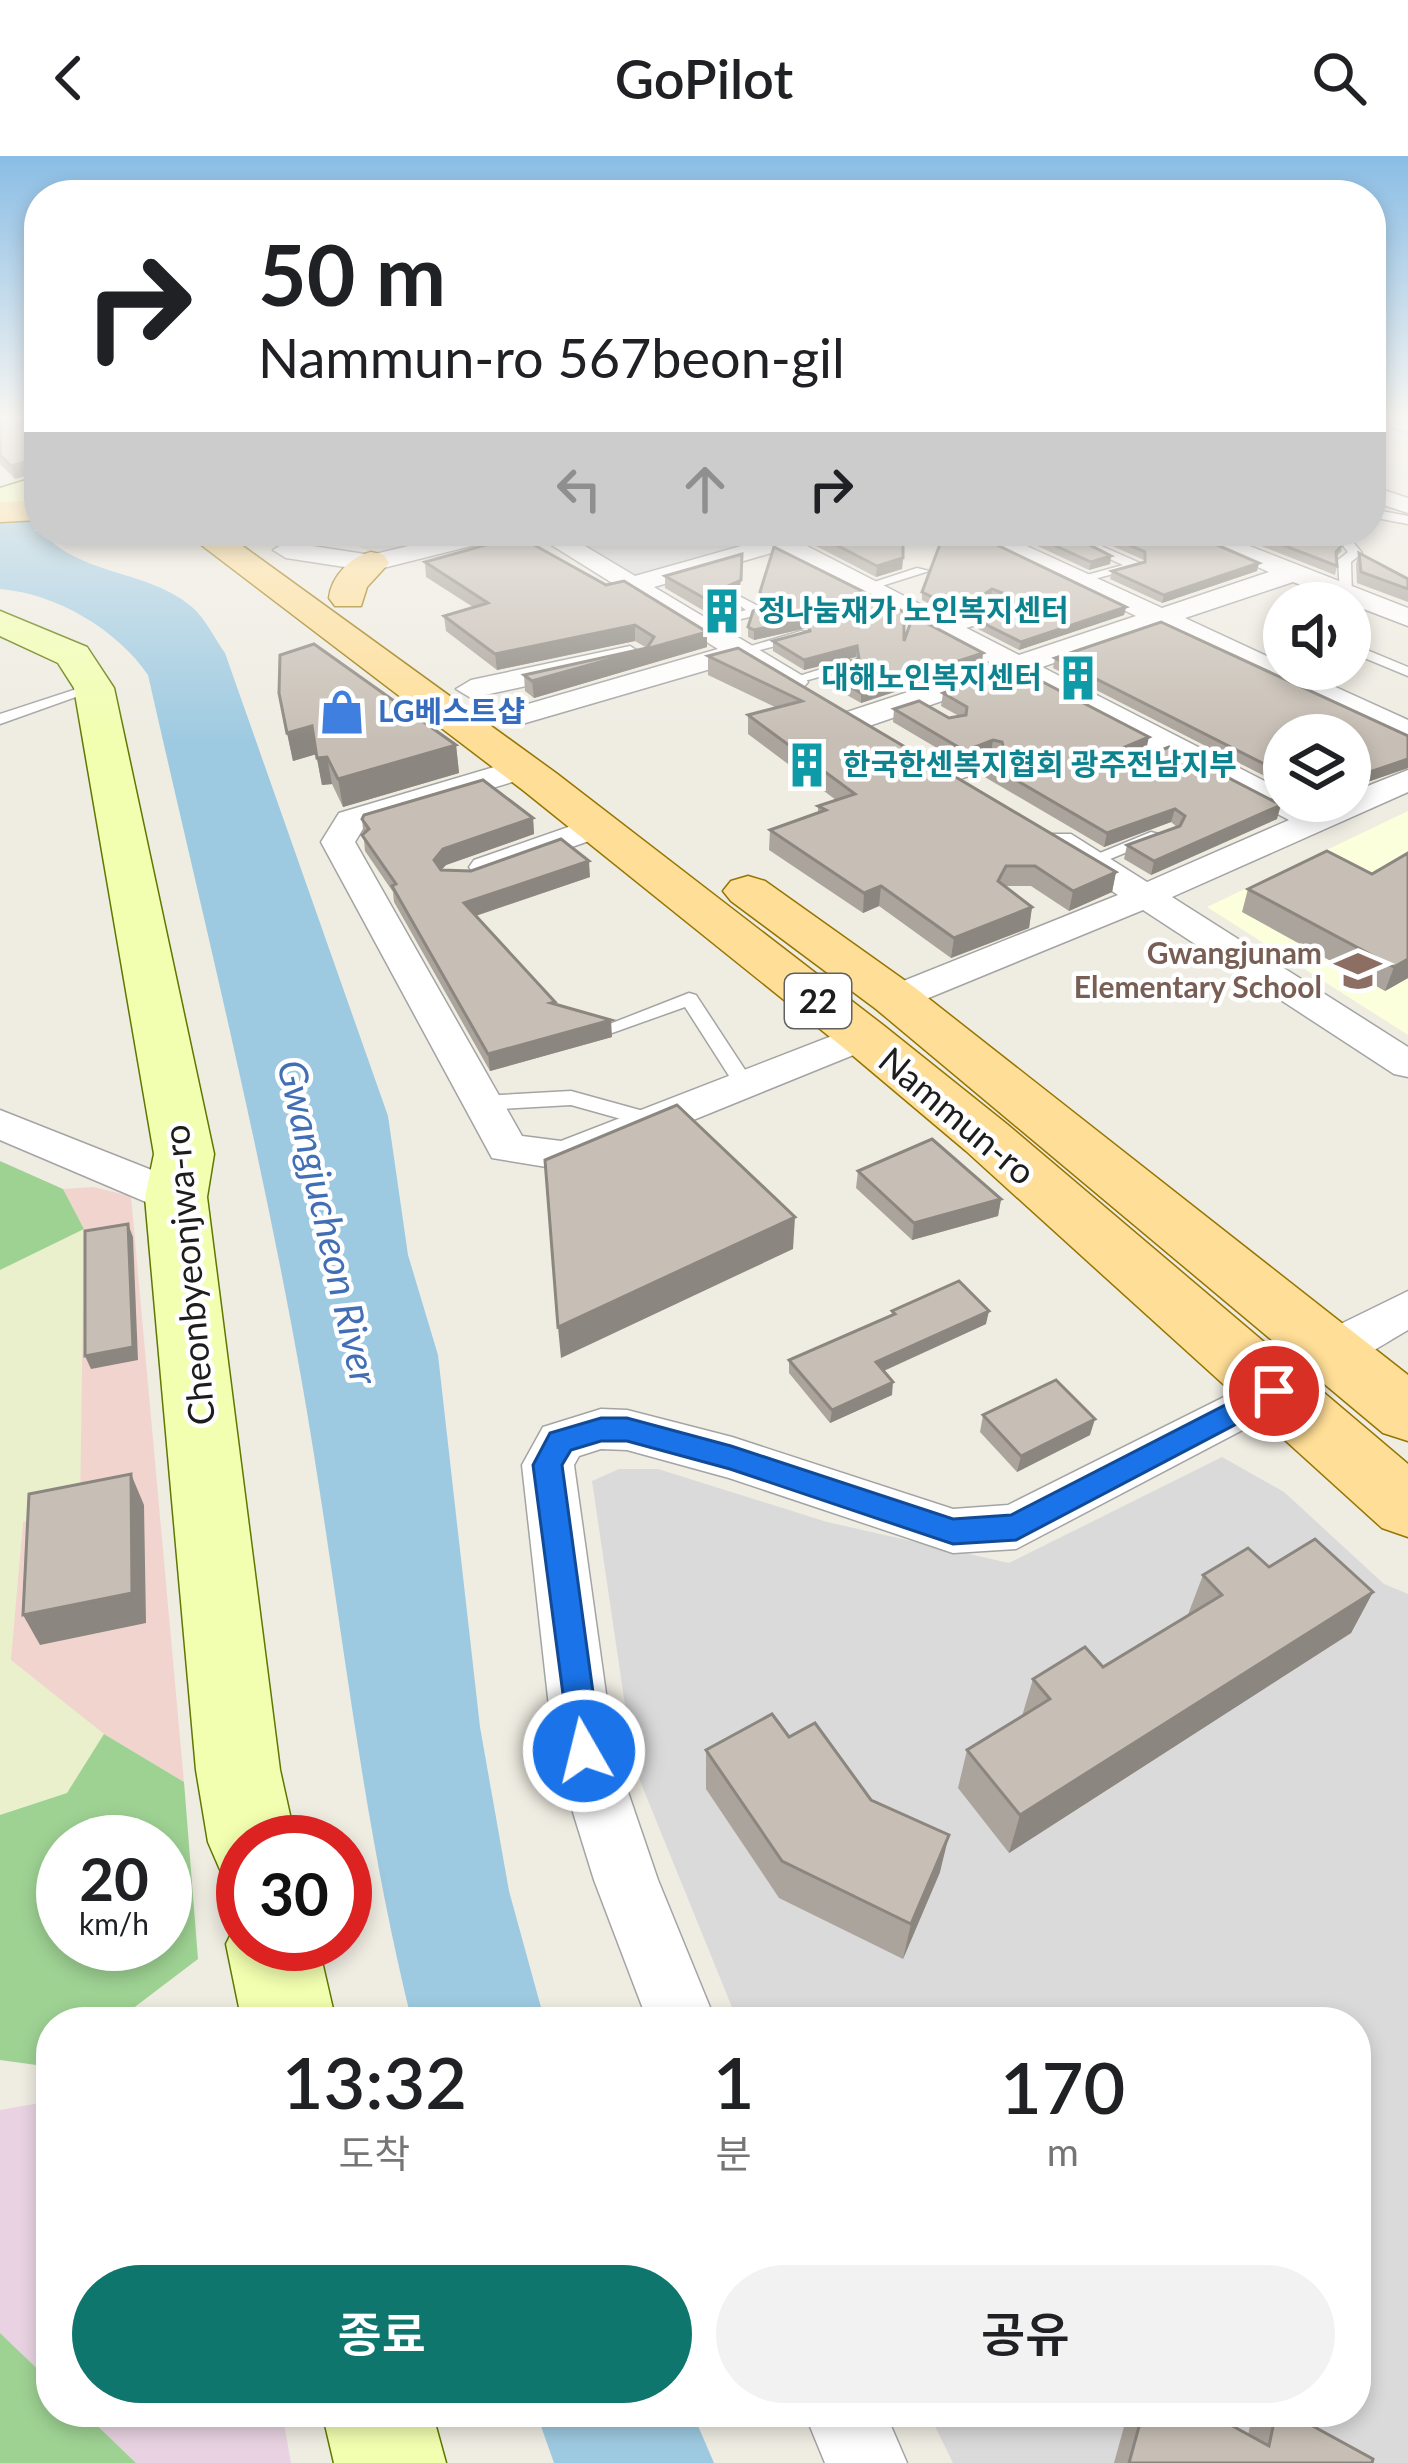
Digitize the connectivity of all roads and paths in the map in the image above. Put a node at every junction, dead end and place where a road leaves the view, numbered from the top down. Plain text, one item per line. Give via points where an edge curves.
1 (248, 546) edge
2 (251, 546) edge
3 (458, 546) edge
4 (568, 546) edge
5 (770, 546) edge
6 (787, 546) edge
7 (1006, 546) edge
8 (1092, 546) edge
9 (1226, 546) edge
10 (1353, 546) edge
11 (902, 560) edge
12 (1292, 573) junction
13 (359, 580) junction
14 (1081, 581) junction
15 (1314, 582) edge
16 (1346, 582) edge
17 (634, 584) junction
18 (869, 586) junction
19 (739, 600) edge
20 (1371, 604) edge
21 (993, 605) edge
22 (1160, 617) junction
23 (1408, 617) edge
24 (0, 622) edge
25 (700, 627) junction
26 (950, 629) junction
27 (802, 635) edge
28 (644, 645) edge
29 (740, 651) junction
30 (1263, 660) edge
31 (1371, 662) edge
32 (850, 664) edge
33 (1017, 665) junction
34 (790, 681) junction
35 (1406, 682) edge
36 (94, 688) junction
37 (471, 689) junction
38 (1328, 690) edge
39 (0, 719) edge
40 (855, 720) junction
41 (1408, 732) edge
42 (516, 743) junction
43 (894, 743) edge
44 (994, 762) edge
45 (942, 772) joint
46 (1408, 780) edge
47 (1263, 796) edge
48 (1371, 796) edge
49 (992, 801) edge
50 (1311, 822) edge
51 (1032, 825) edge
52 (597, 827) junction
53 (1169, 831) edge
54 (1092, 860) junction
55 (459, 877) edge
56 (1150, 895) junction
57 (1032, 909) edge
58 (1066, 932) junction
59 (879, 1018) junction
60 (612, 1027) edge
61 (1408, 1066) edge
62 (745, 1085) junction
63 (481, 1103) junction
64 (657, 1122) junction
65 (0, 1124) edge
66 (176, 1197) junction
67 (1408, 1308) edge
68 (1331, 1350) junction
69 (1274, 1391) junction
70 (1408, 1414) edge
71 (1408, 1507) edge
72 (247, 1815) edge
73 (278, 1971) edge
74 (286, 2007) edge
75 (676, 2007) edge
76 (380, 2427) edge
77 (850, 2427) edge
78 (390, 2463) edge
79 (866, 2463) edge

1 - 42 main road, Nammun-ro / 22
2 - 13 main road, Nammun-ro / 22
3 - 13 street
4 - 17 street
5 - 17 street
6 - 18 street
7 - 14 street
8 - 14 lane via 1135,566
9 - 12 street
10 - 16 lane via 1363,556 1344,560
11 - 18 lane via 930,574
12 - 15 street
12 - 22 street
13 - 37 main road, Nammun-ro / 22
14 - 22 street
17 - 25 street
18 - 26 street
19 - 25 lane via 757,611
20 - 23 street
21 - 26 lane via 1005,612
22 - 30 street
22 - 33 street
24 - 36 main road via 73,656
25 - 29 street
26 - 33 street
27 - 29 lane
28 - 37 street
29 - 34 street
29 - 42 street
31 - 35 lane
32 - 34 lane
33 - 40 street via 924,706
33 - 47 street via 1165,752
34 - 40 street
36 - 39 lane
36 - 66 main road, Cheonbyeonjwa-ro via 184,1154
37 - 42 main road, Nammun-ro / 22
38 - 41 street
40 - 43 street
42 - 52 main road, Nammun-ro / 22
42 - 59 main road, Nammun-ro / 22
42 - 63 street via 350,820 338,842
44 - 45 lane
45 - 49 street
46 - 48 street
50 - 56 street
51 - 54 street
52 - 55 street
52 - 59 main road, Nammun-ro / 22
53 - 54 lane
54 - 56 street
56 - 58 street
56 - 61 street
57 - 58 street
58 - 59 street
59 - 62 street
59 - 68 main road, Nammun-ro / 22
59 - 69 main road, Nammun-ro / 22 via 987,1138
60 - 62 lane via 688,999
62 - 64 street
63 - 64 lane via 571,1098
63 - 64 street via 507,1148 565,1156
65 - 66 street
66 - 72 main road, Cheonbyeonjwa-ro
67 - 68 street
68 - 70 main road, Nammun-ro / 22
69 - 71 main road, Nammun-ro / 22
69 - 75 street via 1016,1527 974,1530 953,1531 627,1430 561,1441 548,1465 584,1751
73 - 74 main road
76 - 78 main road
77 - 79 street

